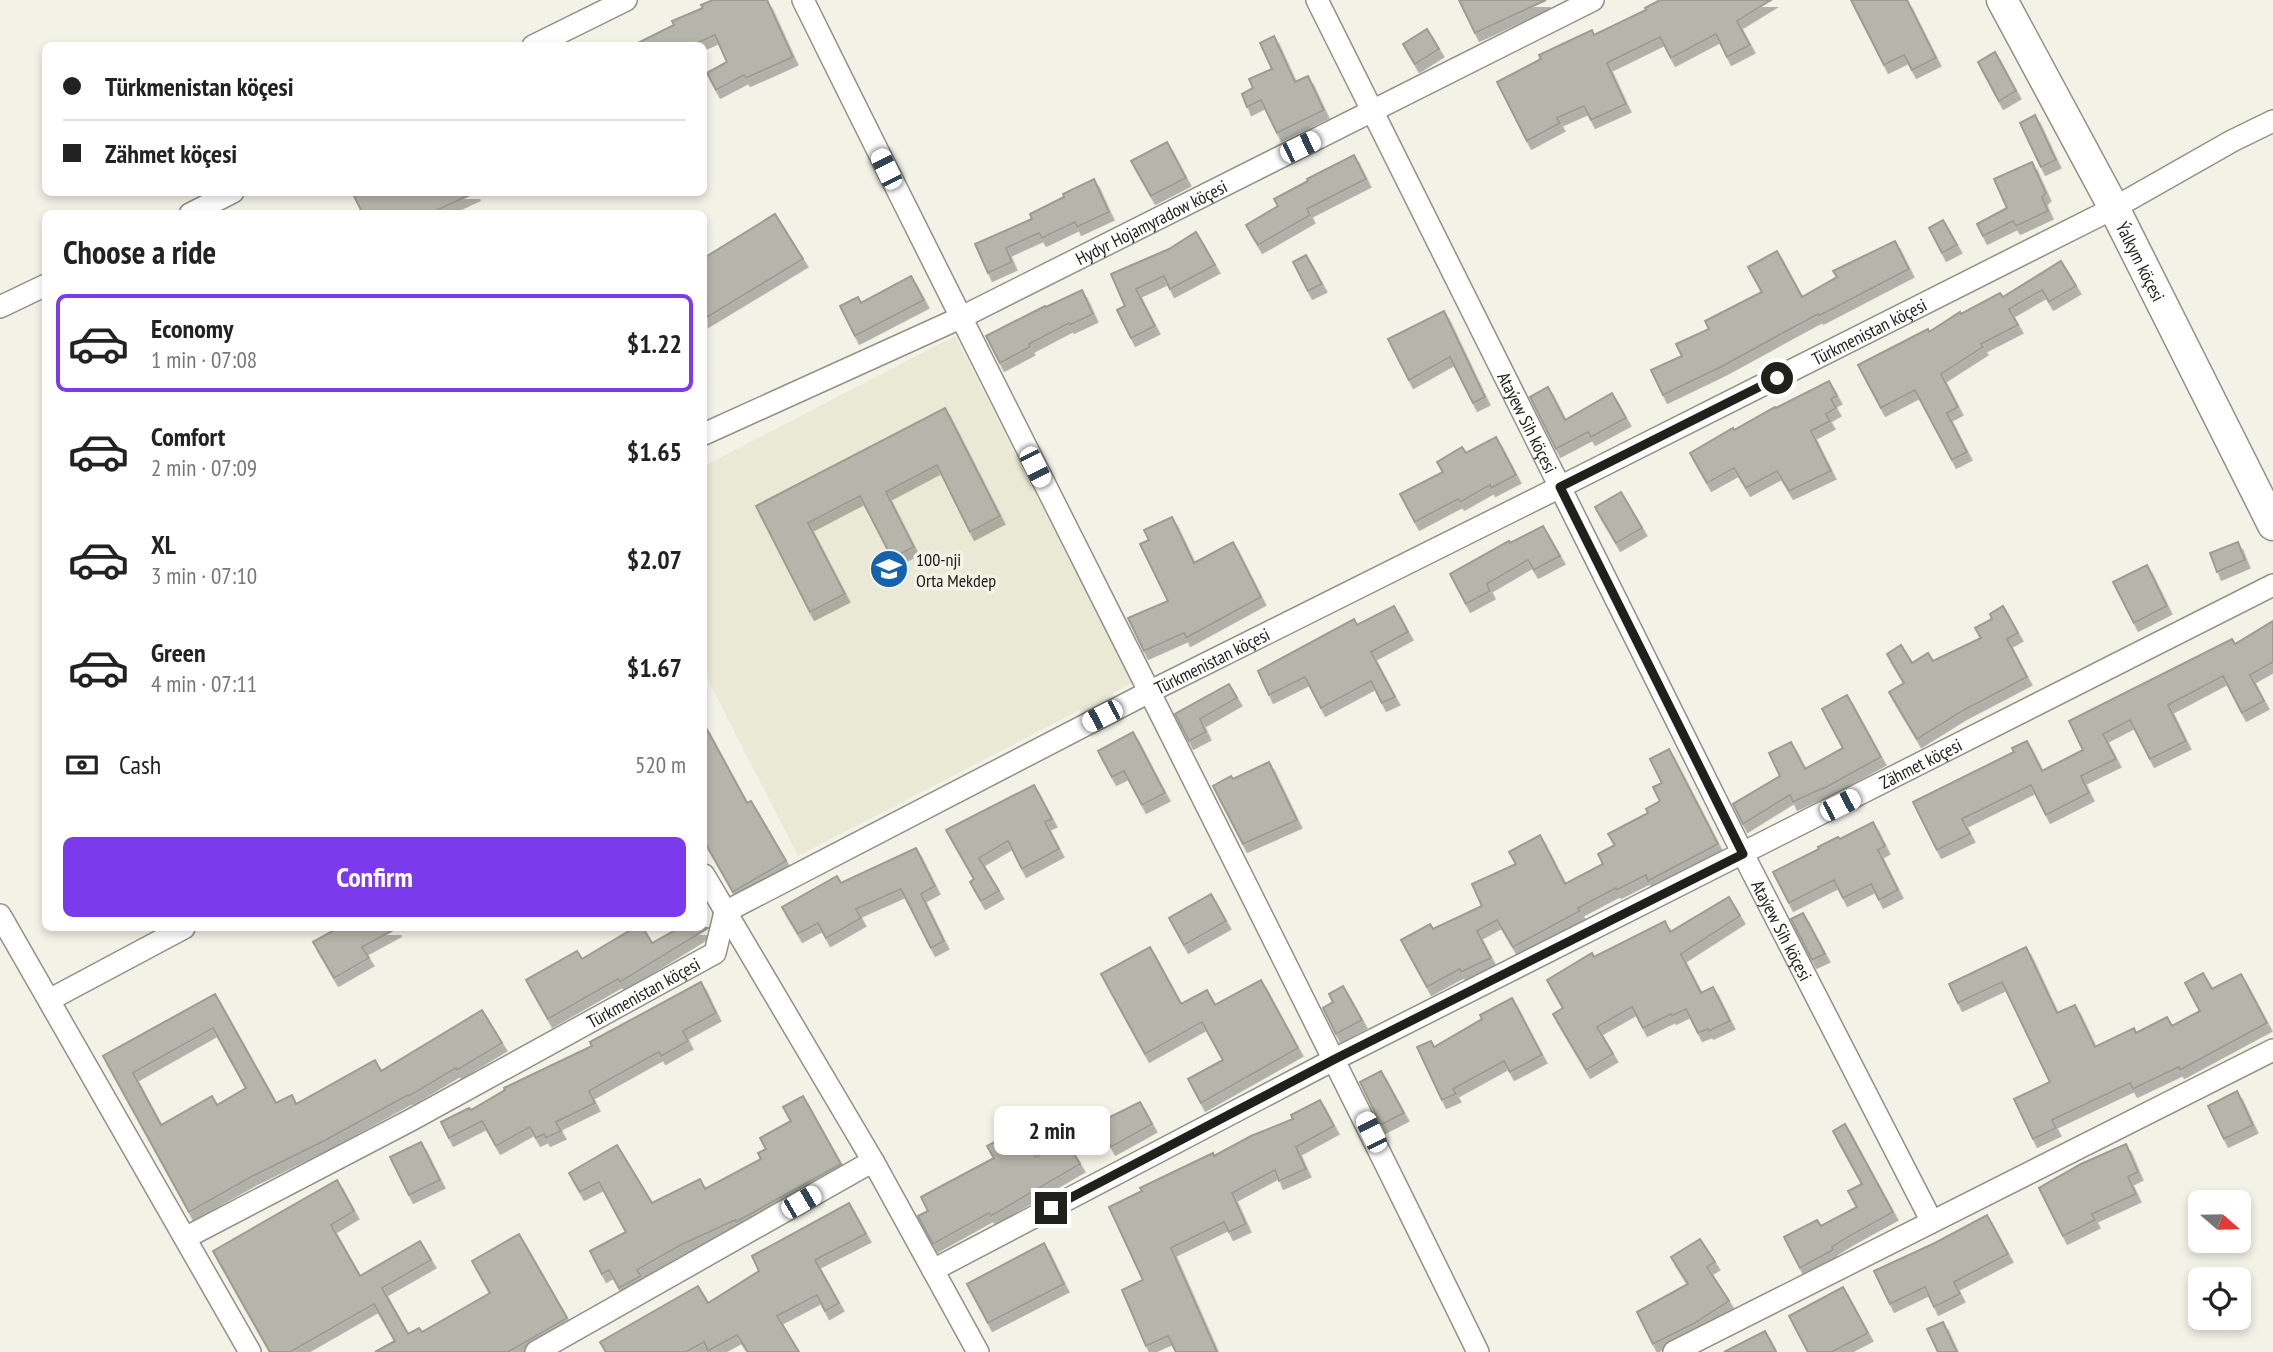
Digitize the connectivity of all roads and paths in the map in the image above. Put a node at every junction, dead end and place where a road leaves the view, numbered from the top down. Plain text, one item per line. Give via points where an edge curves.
1 (626, 0) edge
2 (803, 0) edge
3 (1317, 0) edge
4 (1593, 0) edge
5 (2002, 0) edge
6 (2018, 0) edge
7 (541, 42) edge
8 (1373, 110) junction
9 (2273, 121) edge
10 (225, 196) edge
11 (2118, 205) junction
12 (198, 210) edge
13 (42, 287) edge
14 (0, 307) edge
15 (960, 318) junction
16 (707, 433) edge
17 (1560, 487) junction
18 (2273, 495) edge
19 (2273, 525) edge
20 (2273, 584) edge
21 (1149, 692) junction
22 (1743, 854) junction
23 (707, 880) edge
24 (725, 912) junction
25 (0, 915) edge
26 (178, 931) edge
27 (49, 1000) junction
28 (2273, 1050) edge
29 (1335, 1059) junction
30 (873, 1161) junction
31 (1931, 1220) junction
32 (185, 1238) junction
33 (933, 1270) junction
34 (250, 1352) edge
35 (536, 1352) edge
36 (978, 1352) edge
37 (1478, 1352) edge
38 (1674, 1352) edge

1 - 7 street
2 - 15 street
3 - 8 street, Ataýew Sih köçesi
4 - 8 street, Hydyr Hojamyradow köçesi
5 - 11 main road, Ýalkym köçesi
6 - 11 main road, Ýalkym köçesi
8 - 15 street, Hydyr Hojamyradow köçesi
8 - 17 street, Ataýew Sih köçesi
9 - 11 street, Türkmenistan köçesi
10 - 12 street
11 - 17 street, Türkmenistan köçesi
11 - 18 main road, Ýalkym köçesi
11 - 19 main road, Ýalkym köçesi
13 - 14 street
15 - 16 street, Hydyr Hojamyradow köçesi
15 - 21 street
17 - 21 street, Türkmenistan köçesi
17 - 22 street, Ataýew Sih köçesi
20 - 22 street, Zähmet köçesi
21 - 24 street, Türkmenistan köçesi
21 - 29 street
22 - 29 street, Zähmet köçesi
22 - 31 street, Ataýew Sih köçesi
23 - 24 street
24 - 30 street
24 - 32 street, Türkmenistan köçesi via 715,953
25 - 27 street
26 - 27 street
27 - 32 street
28 - 31 street
29 - 33 street, Zähmet köçesi
29 - 37 street
30 - 33 street
30 - 35 street
31 - 38 street
32 - 34 street
33 - 36 street

